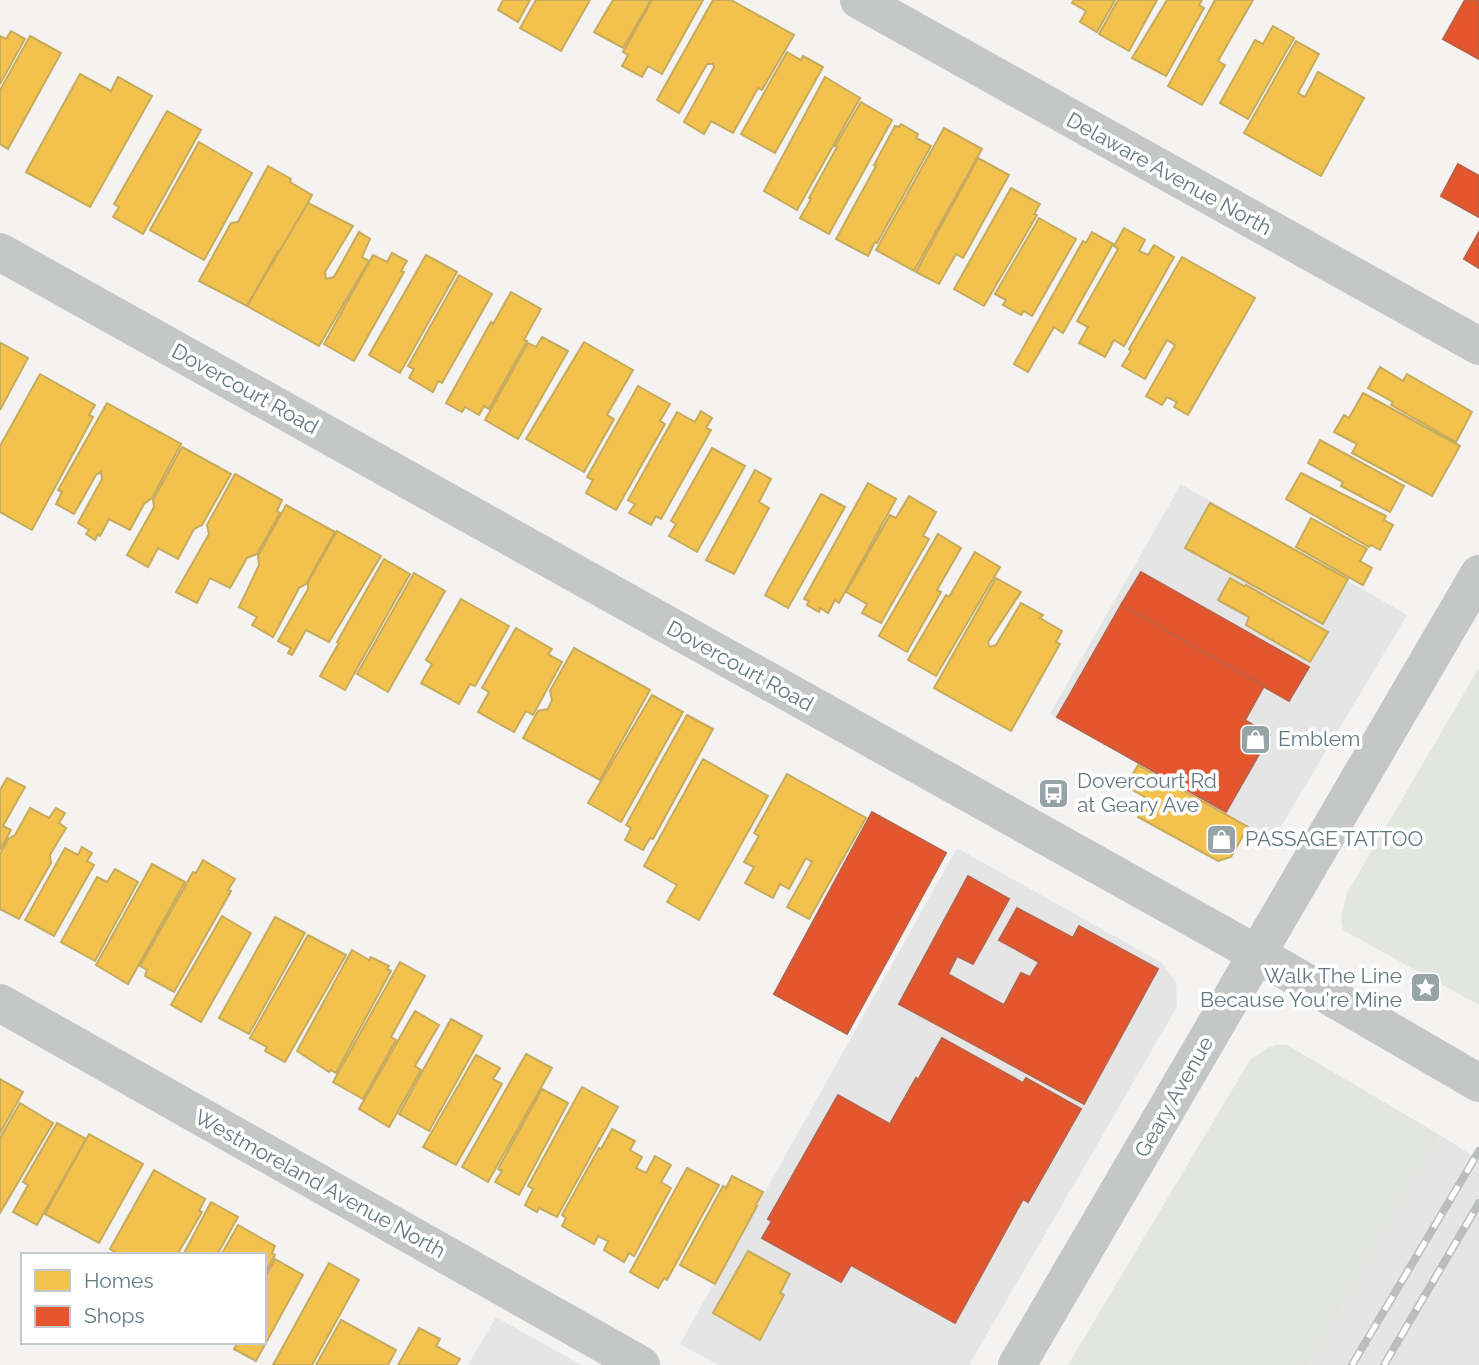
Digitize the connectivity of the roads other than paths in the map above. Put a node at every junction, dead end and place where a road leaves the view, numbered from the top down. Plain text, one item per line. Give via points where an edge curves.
1 (859, 0) edge
2 (0, 252) edge
3 (1479, 346) edge
4 (1479, 574) edge
5 (1257, 954) junction
6 (0, 1003) edge
7 (1479, 1083) edge
8 (641, 1365) edge
9 (1017, 1365) edge

1 - 3 street, Delaware Avenue North
2 - 5 street, Dovercourt Road
4 - 5 street, Geary Avenue
5 - 7 street, Dovercourt Road
5 - 9 street, Geary Avenue
6 - 8 street, Westmoreland Avenue North

